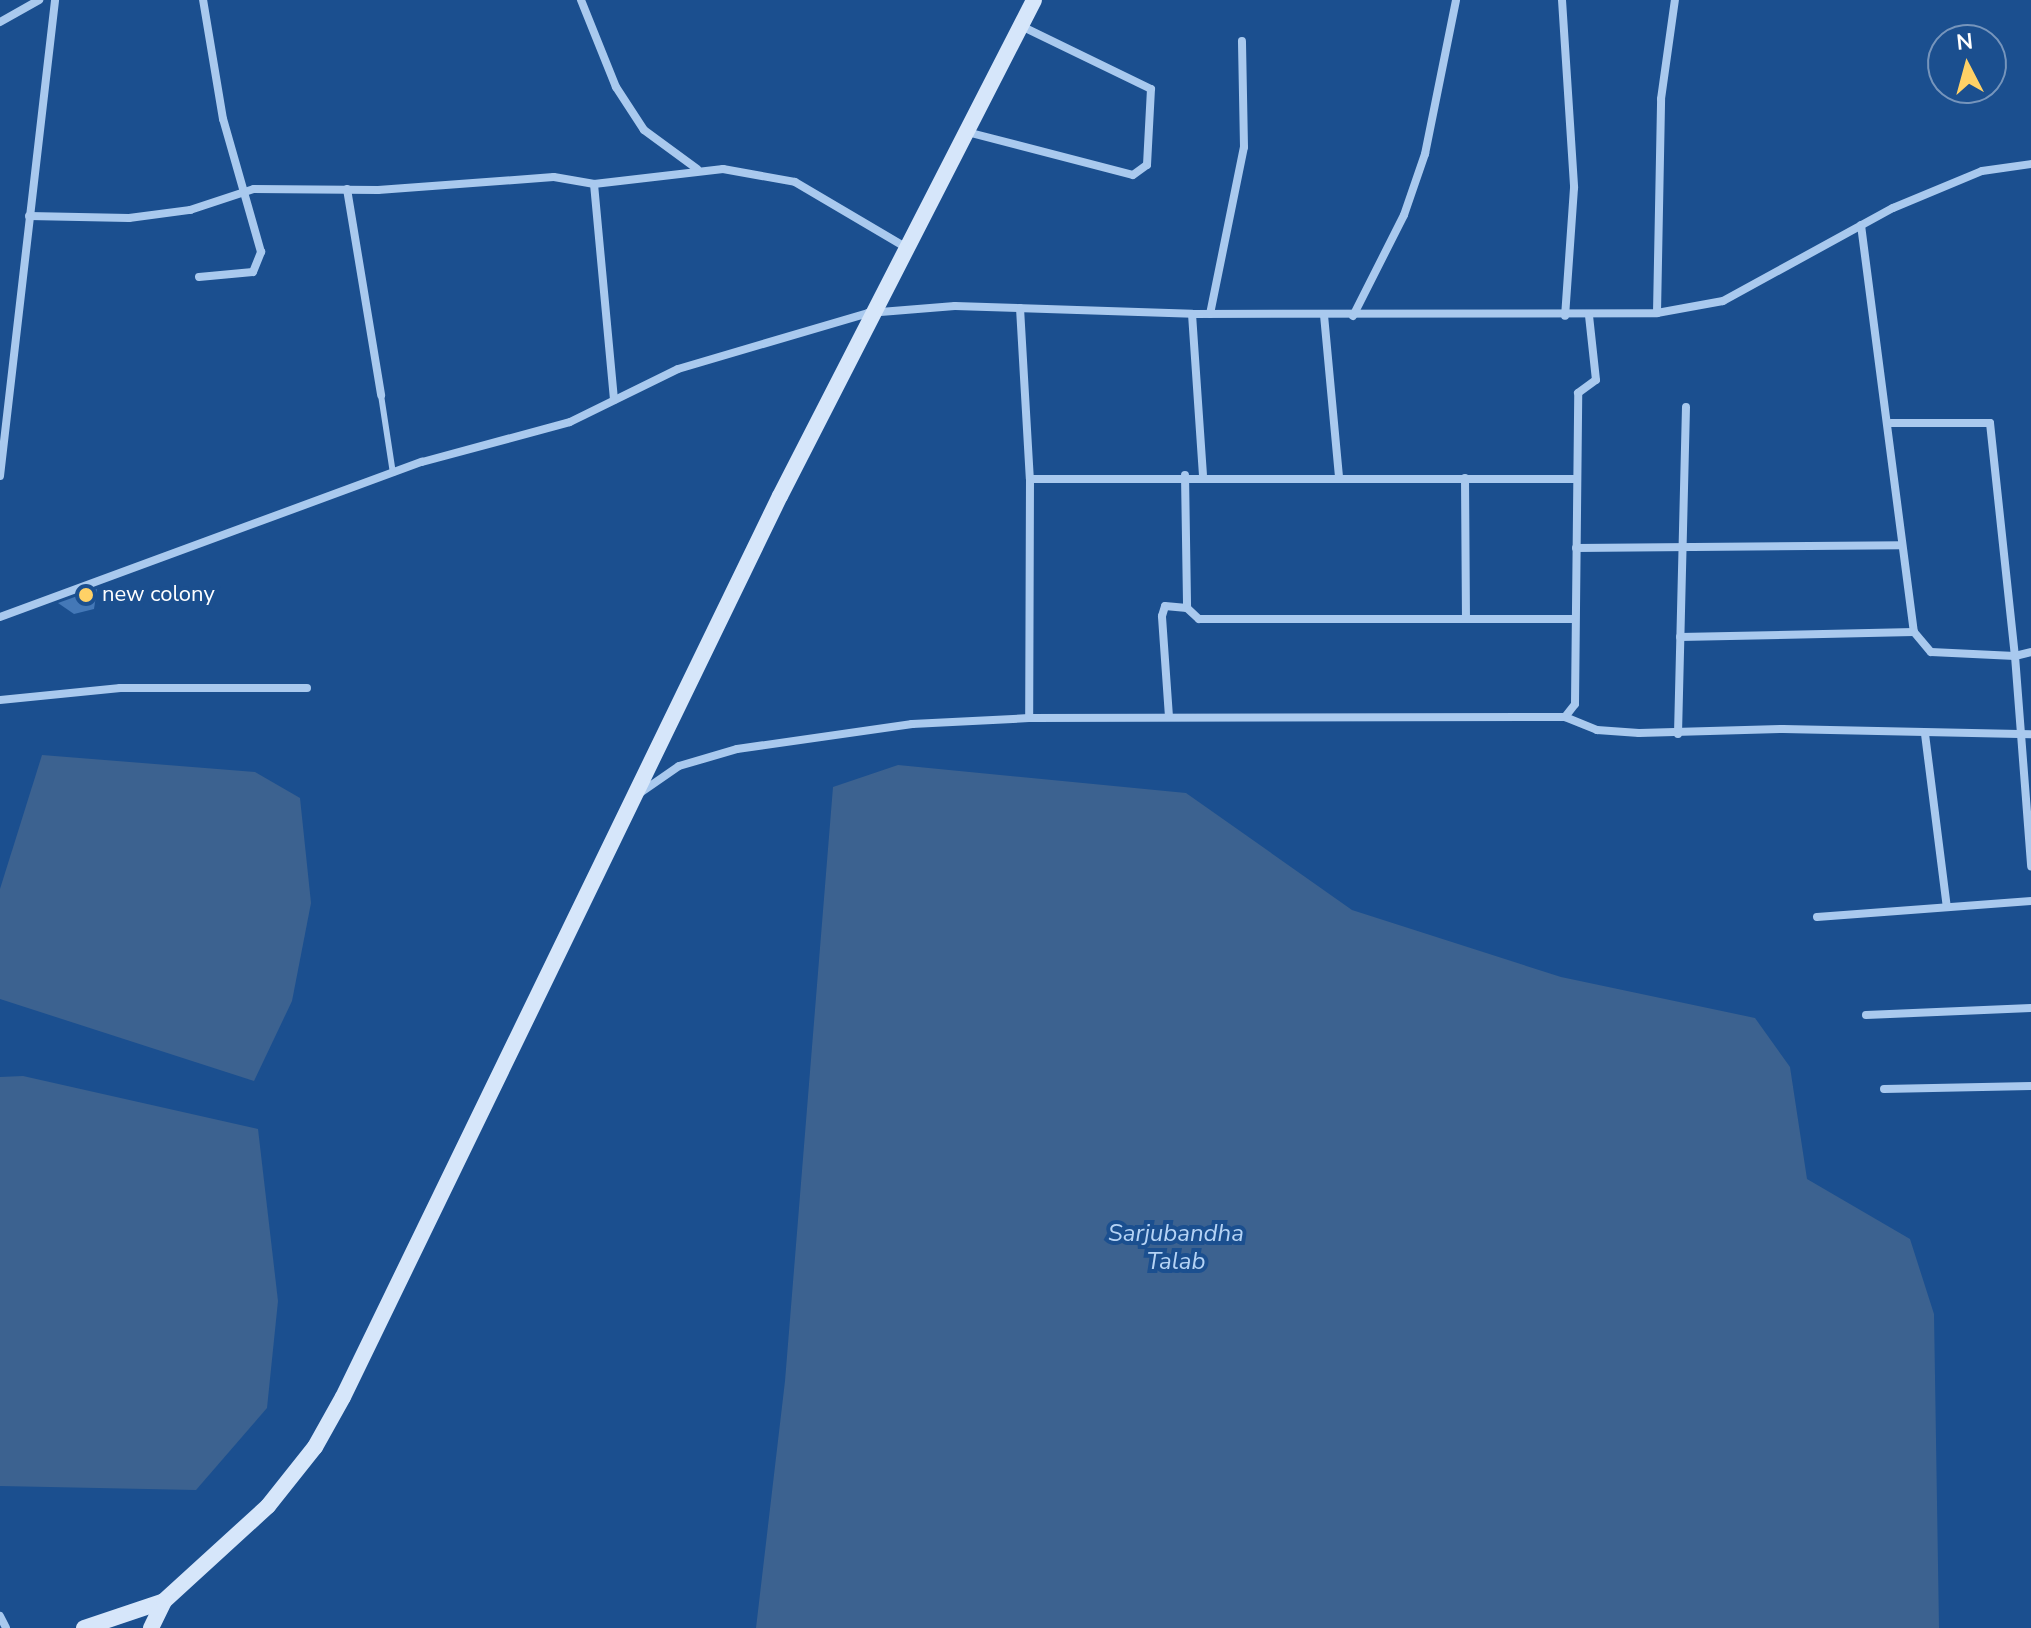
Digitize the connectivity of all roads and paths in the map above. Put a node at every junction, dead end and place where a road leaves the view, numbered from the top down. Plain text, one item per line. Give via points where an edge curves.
1 (39, 0) edge
2 (55, 0) edge
3 (203, 0) edge
4 (581, 0) edge
5 (1034, 0) edge
6 (1456, 0) edge
7 (1562, 0) edge
8 (1675, 0) edge
9 (0, 22) edge
10 (1021, 26) junction
11 (1242, 41) dead end
12 (967, 132) junction
13 (2031, 164) edge
14 (697, 169) junction
15 (594, 184) junction
16 (347, 189) junction
17 (244, 192) junction
18 (29, 216) junction
19 (1861, 225) junction
20 (908, 248) junction
21 (199, 277) dead end
22 (1020, 308) junction
23 (877, 312) junction
24 (1657, 313) junction
25 (1192, 314) junction
26 (1210, 314) junction
27 (1324, 315) junction
28 (1353, 316) junction
29 (1565, 316) junction
30 (1589, 316) junction
31 (381, 395) joint
32 (614, 400) junction
33 (1686, 407) dead end
34 (1891, 423) junction
35 (393, 473) junction
36 (1185, 475) junction
37 (1203, 475) junction
38 (0, 476) edge
39 (1339, 476) junction
40 (1465, 478) junction
41 (1030, 479) junction
42 (1577, 479) junction
43 (1902, 545) junction
44 (1576, 548) junction
45 (1682, 548) junction
46 (1187, 608) junction
47 (0, 617) edge
48 (1466, 619) junction
49 (1575, 619) junction
50 (1914, 632) junction
51 (1680, 637) junction
52 (2031, 652) edge
53 (2015, 656) junction
54 (307, 688) dead end
55 (0, 700) edge
56 (1169, 717) junction
57 (1565, 717) junction
58 (1029, 718) junction
59 (1678, 734) junction
60 (1925, 734) junction
61 (2027, 735) edge
62 (636, 796) junction
63 (2031, 866) edge
64 (2031, 901) edge
65 (1947, 907) junction
66 (1817, 917) dead end
67 (2031, 1008) edge
68 (1866, 1015) dead end
69 (2031, 1086) edge
70 (1884, 1089) dead end
71 (164, 1601) junction
72 (0, 1616) edge
73 (89, 1626) edge
74 (6, 1628) edge
75 (151, 1628) edge

1 - 9 street
2 - 18 street
3 - 17 street via 223,119
4 - 14 street via 616,87 644,130
5 - 10 street
6 - 28 street via 1425,154 1404,215
7 - 29 street via 1574,188
8 - 24 street via 1661,99
10 - 12 street
10 - 12 street via 1151,89 1147,165 1133,175
11 - 26 street via 1244,147
12 - 20 street
13 - 19 street via 1982,171
14 - 15 street
14 - 20 street via 795,182
15 - 16 street via 554,177
15 - 32 street
16 - 17 street
16 - 31 street
17 - 18 street via 190,210 129,218
17 - 21 street via 261,252 259,264 253,272
18 - 38 street
19 - 24 street via 1723,301
19 - 34 street
20 - 23 street
22 - 23 street
22 - 25 street
22 - 41 street
23 - 32 street via 719,355
23 - 62 street
24 - 30 street
25 - 26 street
25 - 37 street
26 - 27 street
27 - 28 street
27 - 39 street
28 - 29 street
29 - 30 street
30 - 42 street via 1596,380 1578,393
31 - 35 lane
32 - 35 street via 570,422
33 - 45 street
34 - 43 street
34 - 53 street via 1972,418 1990,423
35 - 47 street
36 - 37 street
36 - 41 street
36 - 46 street
37 - 39 street
39 - 40 street
40 - 42 street
40 - 48 street
41 - 58 street
42 - 44 street
43 - 45 street
43 - 50 street
44 - 45 street
44 - 49 street
45 - 51 street
46 - 48 street via 1199,619
46 - 56 street via 1165,606 1162,616
48 - 49 street
49 - 57 street via 1575,704
50 - 51 street
50 - 53 street via 1931,652
51 - 59 street
52 - 53 street
53 - 61 street
54 - 55 street via 120,688
56 - 57 street
56 - 58 street
57 - 59 street via 1597,730
58 - 62 street via 912,724 737,749 679,766
59 - 60 street via 1783,729
60 - 61 street
60 - 65 street
61 - 63 street
62 - 71 street via 496,1091 315,1447 268,1506
64 - 65 street
65 - 66 street
67 - 68 street
69 - 70 street
71 - 73 street
71 - 75 street
72 - 74 street

